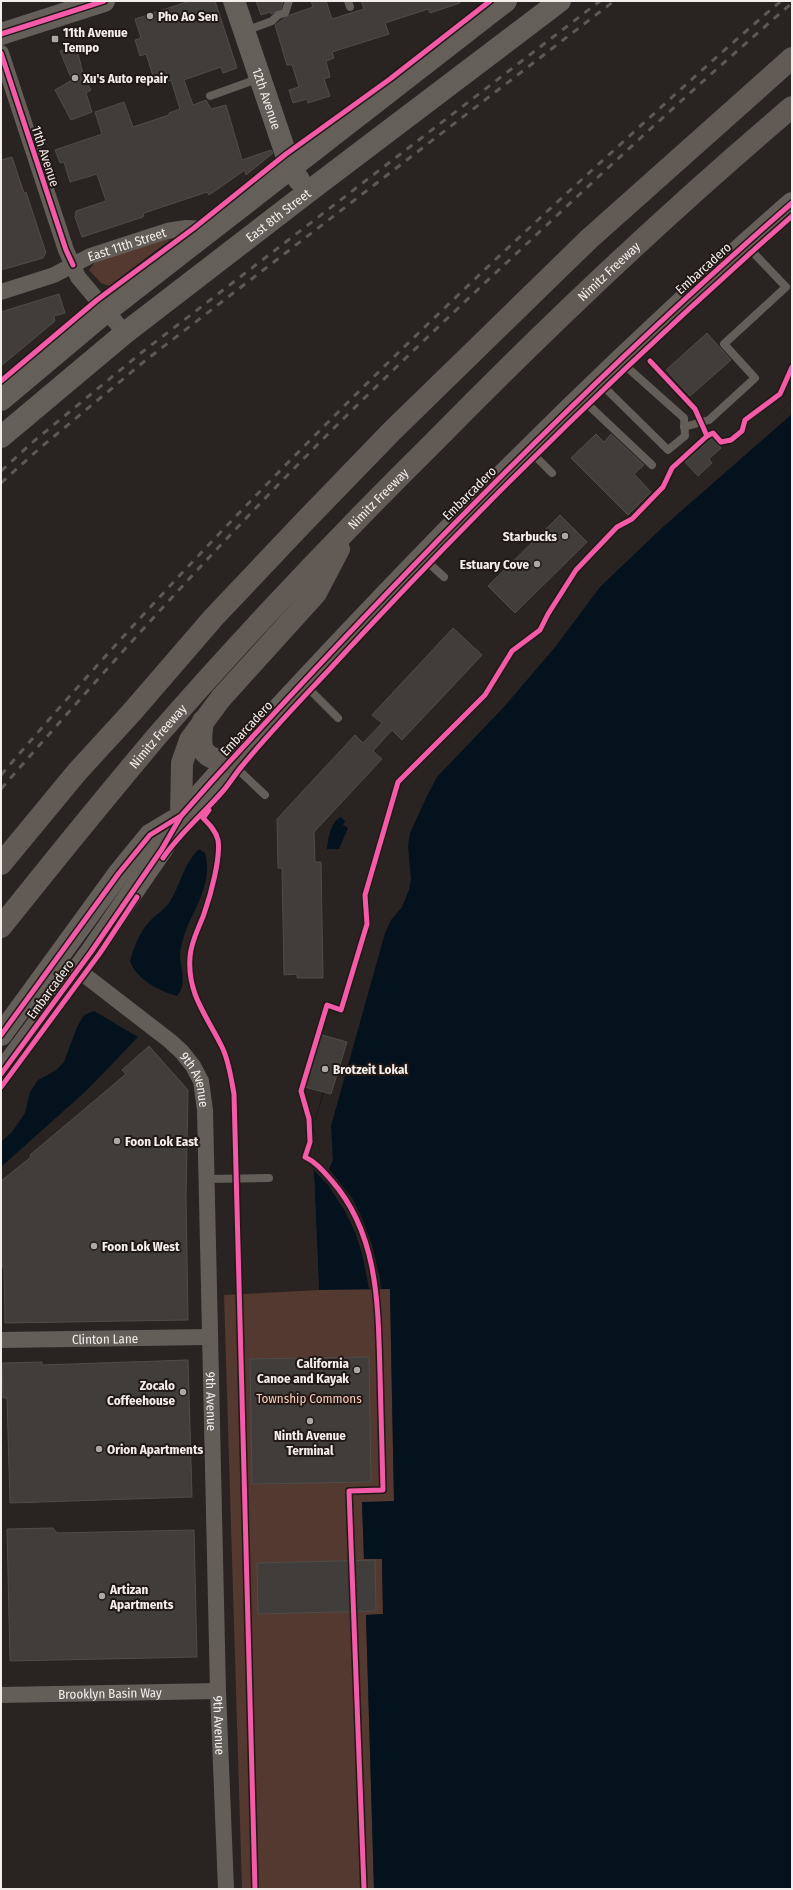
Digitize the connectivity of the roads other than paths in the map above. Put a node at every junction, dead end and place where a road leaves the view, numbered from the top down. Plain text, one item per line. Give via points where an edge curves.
1 (234, 1) edge
2 (289, 1) edge
3 (506, 1) edge
4 (560, 1) edge
5 (96, 2) edge
6 (244, 31) junction
7 (1, 34) edge
8 (1, 53) edge
9 (792, 58) edge
10 (261, 78) junction
11 (210, 96) dead end
12 (792, 107) edge
13 (291, 169) junction
14 (308, 192) junction
15 (792, 203) edge
16 (212, 229) junction
17 (745, 244) junction
18 (73, 265) junction
19 (1, 292) edge
20 (107, 311) junction
21 (125, 333) junction
22 (620, 361) junction
23 (598, 382) junction
24 (581, 398) junction
25 (1, 400) edge
26 (684, 427) junction
27 (1, 437) edge
28 (528, 450) junction
29 (652, 465) dead end
30 (552, 473) dead end
31 (354, 521) junction
32 (421, 556) junction
33 (444, 577) dead end
34 (303, 683) junction
35 (338, 718) dead end
36 (203, 720) junction
37 (230, 762) junction
38 (265, 795) dead end
39 (181, 816) junction
40 (1, 864) edge
41 (1, 927) edge
42 (78, 970) junction
43 (1, 1035) edge
44 (1, 1074) edge
45 (269, 1178) dead end
46 (206, 1179) junction
47 (209, 1337) junction
48 (1, 1340) edge
49 (218, 1691) junction
50 (1, 1695) edge
51 (226, 1889) edge

1 - 6 main road, 12th Avenue
2 - 6 lane via 285,13 278,15 272,22
3 - 13 main road
4 - 14 main road, East 8th Street
5 - 7 main road
6 - 10 main road, 12th Avenue
8 - 18 street, 11th Avenue
9 - 40 highway via 584,244 489,335 308,517 214,617 77,772
10 - 11 lane
10 - 13 main road, 12th Avenue
12 - 31 highway, Nimitz Freeway via 716,171 609,271
13 - 14 main road, 12th Avenue
13 - 16 main road
14 - 21 main road, East 8th Street
15 - 17 main road, Embarcadero
16 - 18 street, East 11th Street via 186,228 166,231 90,256
16 - 20 main road
17 - 22 main road, Embarcadero
17 - 26 lane via 786,287 724,344 755,378 709,420
18 - 19 street, East 11th Street via 54,275
18 - 20 street, 11th Avenue via 78,277
20 - 21 street, 11th Avenue
20 - 25 main road
21 - 27 main road, East 8th Street
22 - 23 main road, Embarcadero
22 - 26 lane via 684,418
23 - 24 main road, Embarcadero
23 - 26 lane via 668,450 685,436
24 - 28 main road, Embarcadero
24 - 29 lane
28 - 30 lane
28 - 32 main road, Embarcadero
31 - 36 highway via 316,593
31 - 41 highway, Nimitz Freeway via 158,736
32 - 33 lane
32 - 34 main road, Embarcadero
34 - 35 lane
34 - 37 main road, Embarcadero
36 - 37 highway via 200,742 203,750 208,756
36 - 39 highway via 190,740 182,763
37 - 38 lane
37 - 39 main road, Embarcadero
39 - 42 main road, Embarcadero via 162,849
39 - 43 main road, Embarcadero via 150,835 119,873
42 - 44 main road, Embarcadero
42 - 46 street, 9th Avenue via 170,1041 193,1066 201,1081 205,1110
45 - 46 lane
46 - 47 street, 9th Avenue
47 - 48 street, Clinton Lane
47 - 49 street, 9th Avenue
49 - 50 street, Brooklyn Basin Way
49 - 51 street, 9th Avenue

